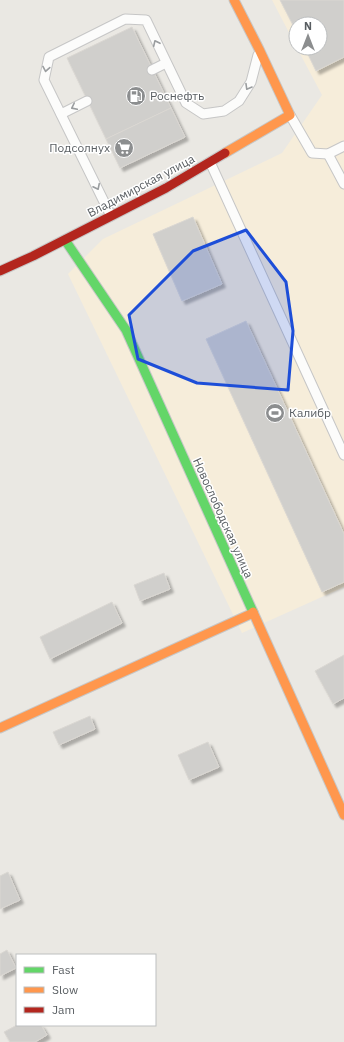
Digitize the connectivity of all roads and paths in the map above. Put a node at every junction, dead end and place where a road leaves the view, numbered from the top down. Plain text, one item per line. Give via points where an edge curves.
1 (234, 0) edge
2 (259, 50) junction
3 (166, 63) junction
4 (152, 70) dead end
5 (88, 101) dead end
6 (61, 114) junction
7 (290, 115) junction
8 (344, 146) edge
9 (328, 154) junction
10 (210, 162) junction
11 (344, 184) edge
12 (111, 216) junction
13 (65, 240) junction
14 (0, 271) edge
15 (344, 455) edge
16 (253, 613) junction
17 (0, 728) edge
18 (344, 815) edge

1 - 2 street
2 -> 3 lane via 251,82 239,101 224,111 203,114 186,103
2 - 7 street
3 - 4 lane
3 -> 6 lane via 146,20 125,18 49,57 44,80
5 -> 6 lane
6 -> 12 lane
7 - 9 lane via 312,153
7 - 10 street, Владимирская улица
8 - 9 lane
9 - 11 lane
10 - 12 street, Владимирская улица
10 - 15 lane
12 - 13 street, Владимирская улица
13 - 14 street, Владимирская улица
13 - 16 street, Новослободская улица via 126,330
16 - 17 street
16 - 18 street, Новослободская улица

